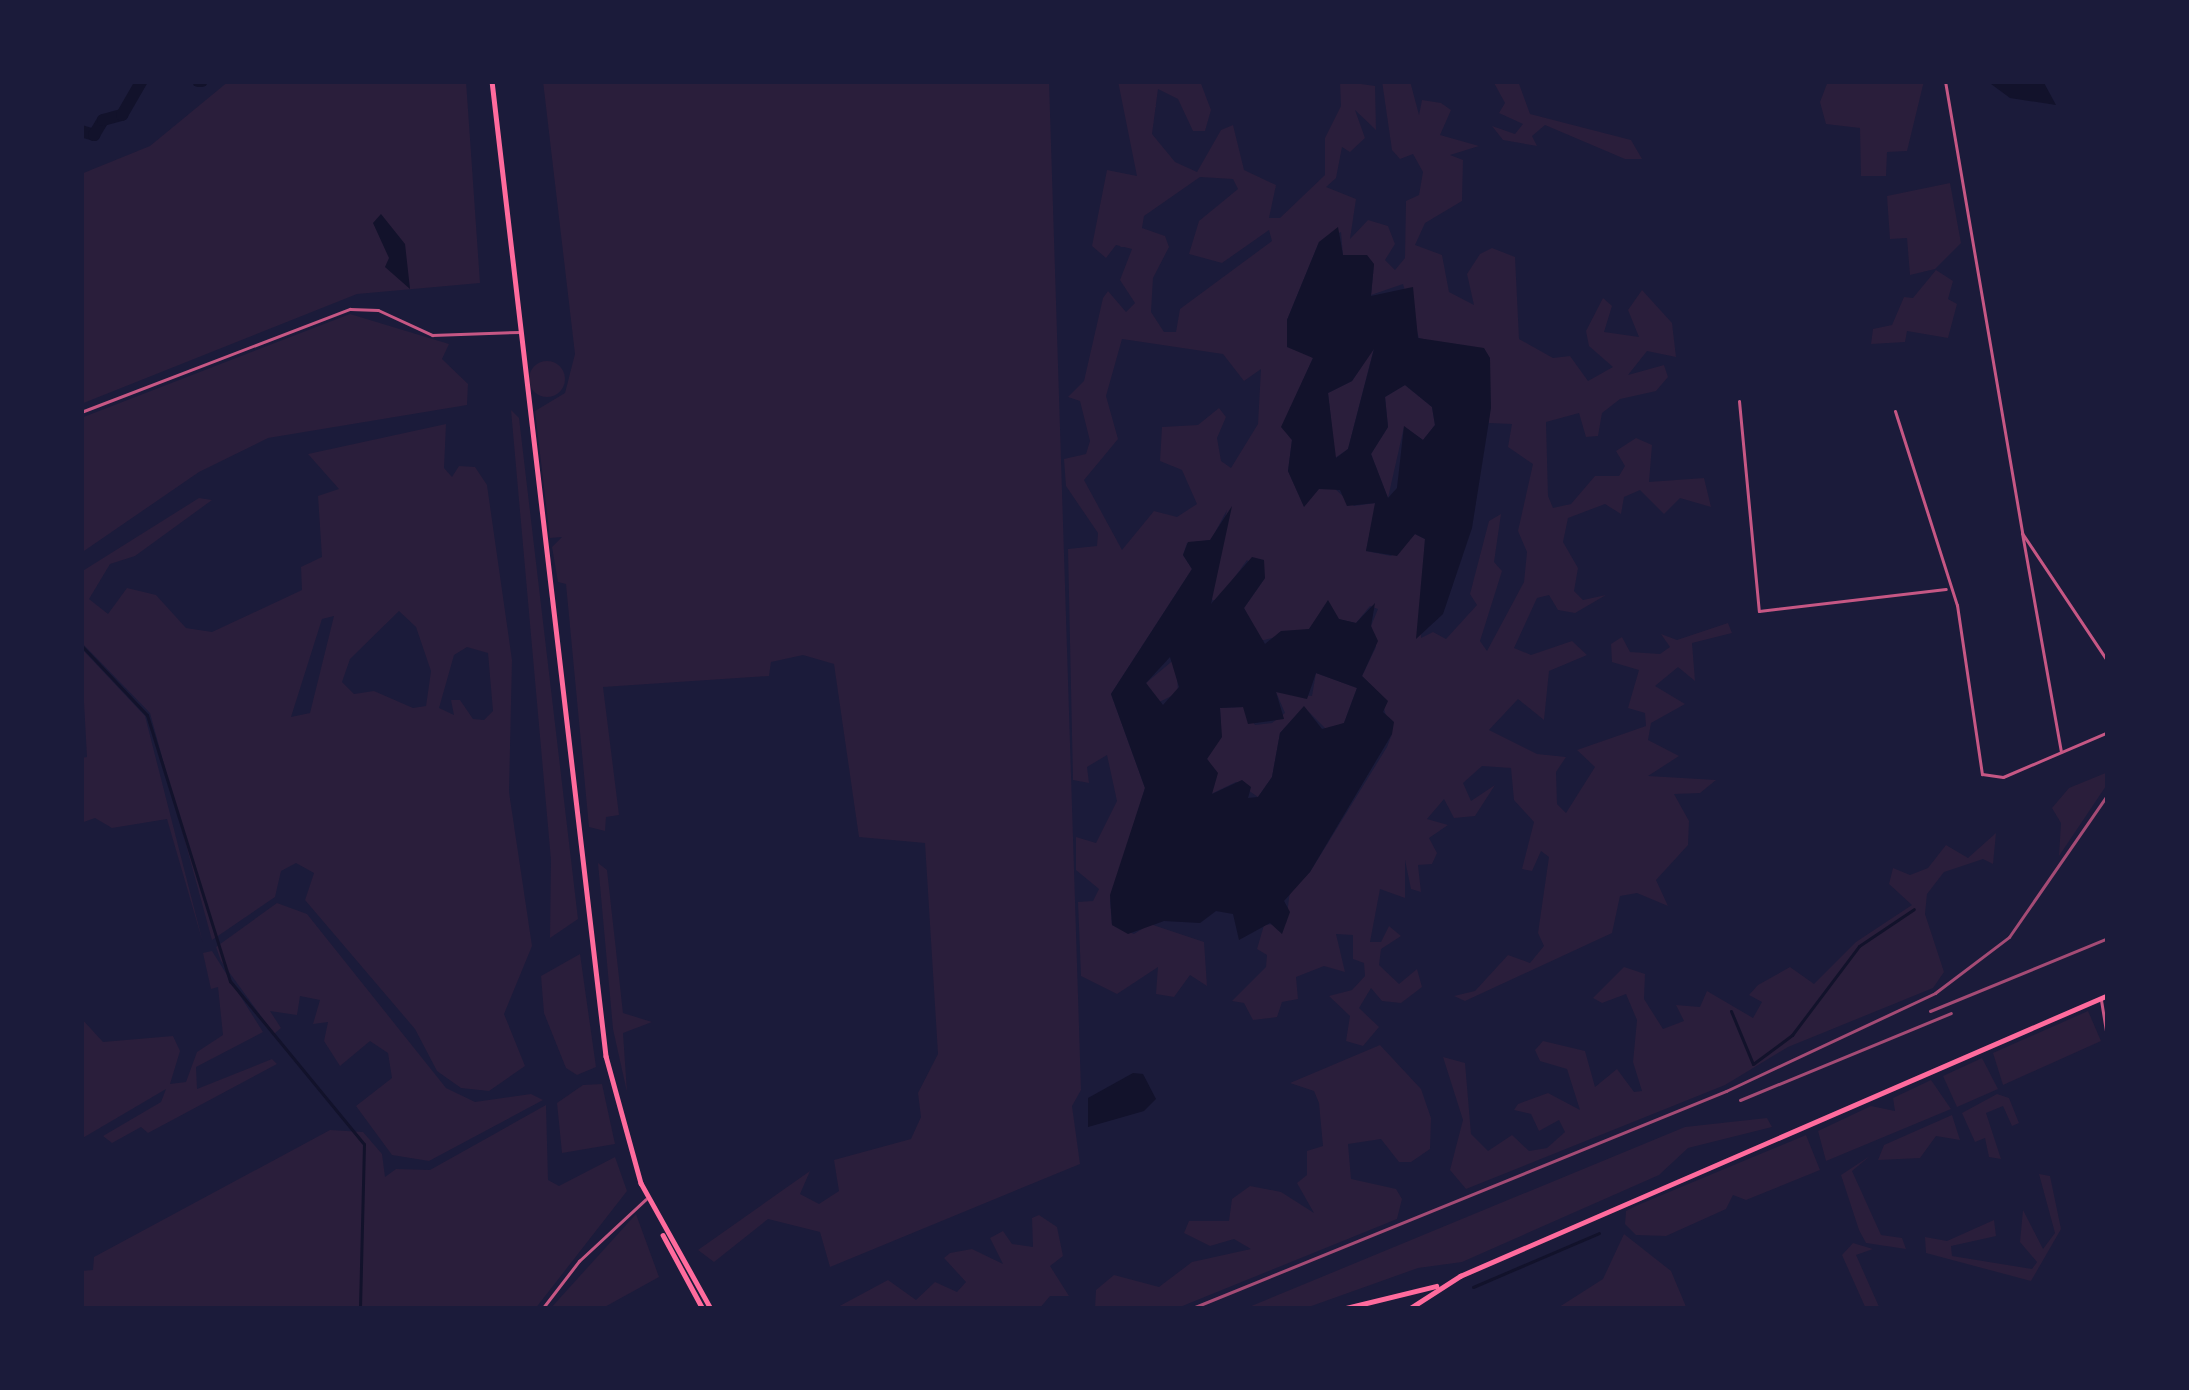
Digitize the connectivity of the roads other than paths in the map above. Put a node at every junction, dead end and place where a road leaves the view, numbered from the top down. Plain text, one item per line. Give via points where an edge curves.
1 (492, 81) edge
2 (1946, 81) edge
3 (521, 332) junction
4 (1739, 401) dead end
5 (1895, 411) dead end
6 (81, 412) edge
7 (2021, 533) junction
8 (1948, 589) junction
9 (2108, 662) edge
10 (2108, 732) edge
11 (2062, 754) junction
12 (2104, 996) edge
13 (2108, 1043) edge
14 (648, 1198) junction
15 (1441, 1285) junction
16 (542, 1309) edge
17 (707, 1309) edge
18 (1343, 1309) edge
19 (1355, 1309) edge
20 (1409, 1309) edge

1 - 3 main road
2 - 7 street
3 - 6 street via 432,335 378,310 350,309
3 - 14 main road via 606,1056
4 - 8 street via 1759,611
5 - 8 street
7 - 9 street
7 - 11 street
8 - 11 street via 1985,776
10 - 11 street
12 - 13 street
12 - 15 main road
14 - 16 street via 593,1245
14 - 17 main road
15 - 18 main road
15 - 20 main road
18 - 19 main road

